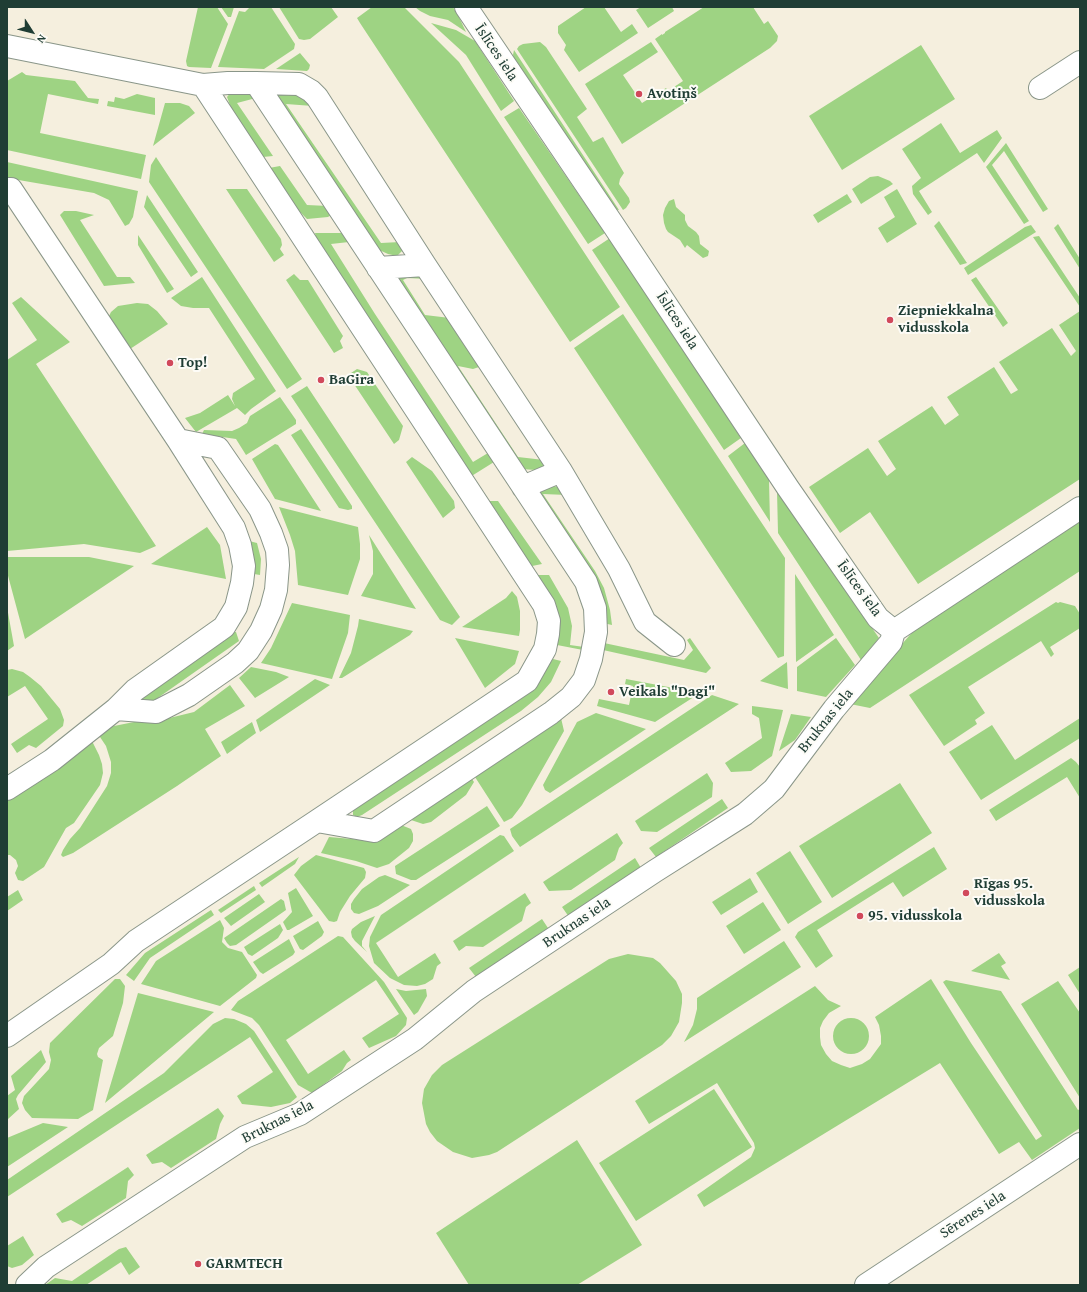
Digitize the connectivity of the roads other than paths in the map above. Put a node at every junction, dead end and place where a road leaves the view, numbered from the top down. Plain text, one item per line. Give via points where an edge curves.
1 (466, 7) edge
2 (7, 46) edge
3 (1080, 62) edge
4 (256, 84) junction
5 (203, 85) junction
6 (1040, 88) dead end
7 (7, 188) edge
8 (425, 266) junction
9 (378, 268) junction
10 (178, 440) junction
11 (561, 471) junction
12 (523, 487) junction
13 (1080, 508) edge
14 (894, 631) junction
15 (674, 645) dead end
16 (116, 709) junction
17 (7, 789) edge
18 (317, 821) junction
19 (7, 1036) edge
20 (1080, 1144) edge
21 (27, 1285) edge
22 (866, 1285) edge

1 - 14 street, Īslīces iela via 788,488 878,618
2 - 5 street
3 - 6 street
4 - 5 street
4 - 8 street via 299,84 317,97
4 - 9 street
5 - 18 street via 544,605 549,622 545,649 527,682
7 - 10 street via 11,189
8 - 9 street
8 - 11 street
9 - 12 street
10 - 16 street via 234,528 244,566 242,583 236,607 224,627 135,690
10 - 16 street via 218,448 260,509 277,550 276,590 261,631 248,651 235,662 189,695 156,712
11 - 12 street
11 - 15 street via 615,562 645,622
12 - 18 street via 586,582 595,608 596,632 584,680 571,697 551,714 374,831
13 - 14 street
14 - 21 street, Bruknas iela via 891,642 774,788 745,814 474,991 415,1039 300,1114 245,1137 46,1267
16 - 17 street via 52,760
18 - 19 street via 136,940 112,964
20 - 22 street, Sērenes iela

